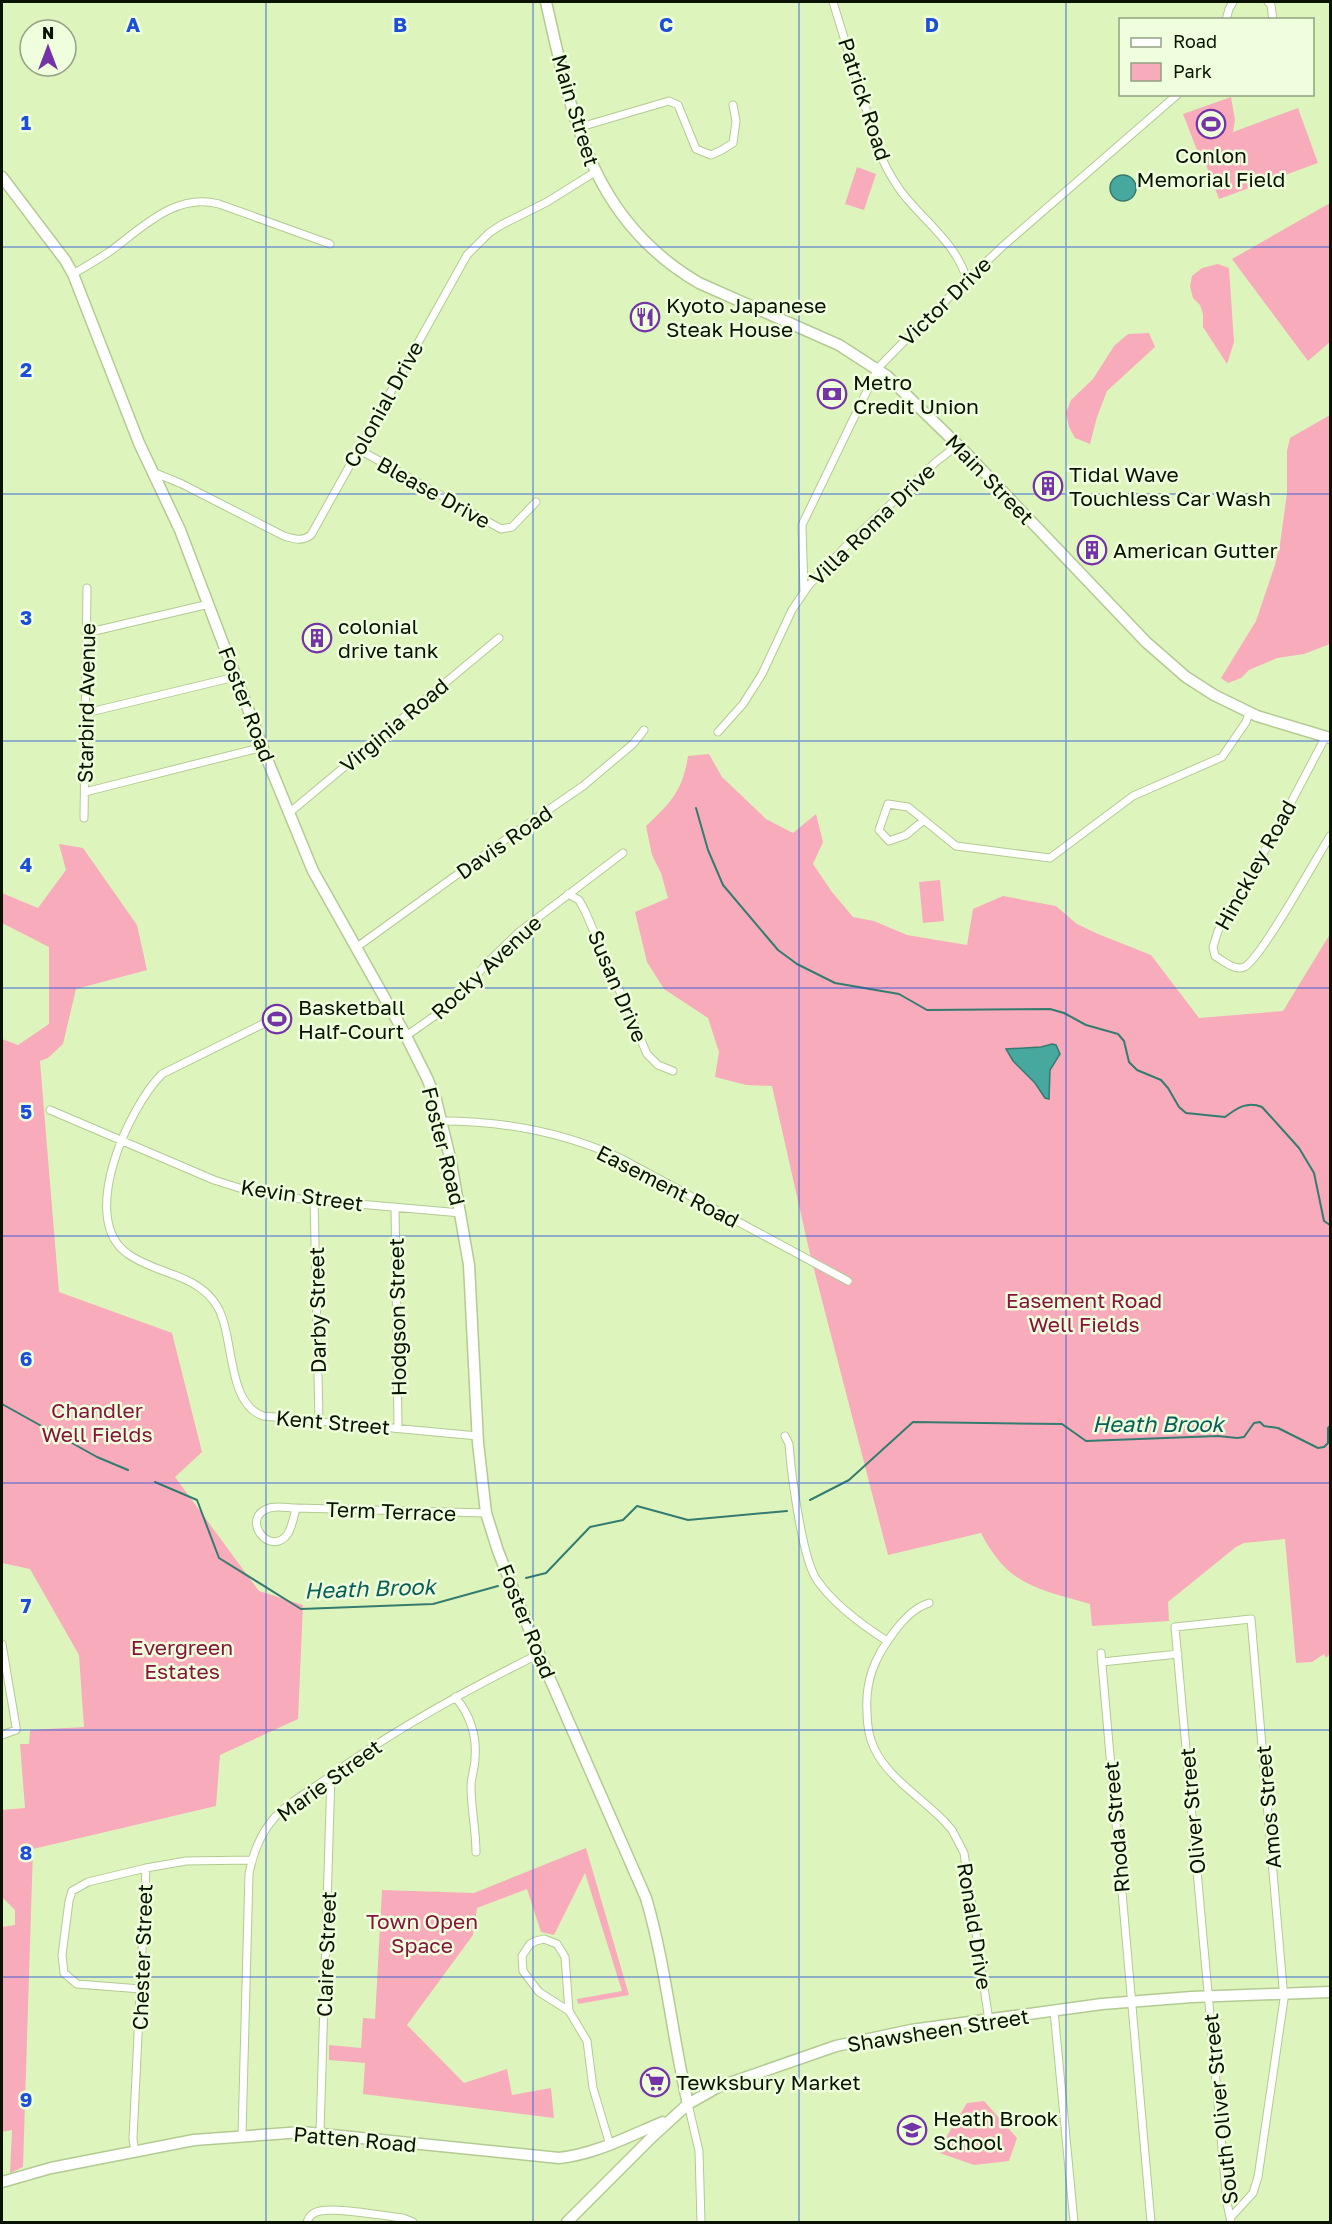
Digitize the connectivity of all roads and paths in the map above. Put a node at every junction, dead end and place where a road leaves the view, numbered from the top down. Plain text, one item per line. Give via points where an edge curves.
1 (546, 2) edge
2 (833, 2) edge
3 (1233, 2) edge
4 (1268, 2) edge
5 (1227, 18) edge
6 (1273, 18) edge
7 (1176, 96) edge
8 (733, 105) dead end
9 (577, 128) junction
10 (595, 172) junction
11 (2, 177) edge
12 (330, 244) dead end
13 (73, 274) junction
14 (967, 280) junction
15 (878, 368) junction
16 (958, 445) junction
17 (358, 449) junction
18 (153, 471) junction
19 (536, 502) dead end
20 (87, 588) dead end
21 (804, 592) junction
22 (209, 604) junction
23 (86, 633) junction
24 (499, 638) dead end
25 (235, 677) junction
26 (86, 713) junction
27 (1249, 713) junction
28 (644, 730) dead end
29 (718, 732) dead end
30 (1328, 737) edge
31 (262, 747) junction
32 (85, 792) junction
33 (289, 813) junction
34 (84, 818) dead end
35 (924, 820) junction
36 (1330, 836) edge
37 (623, 853) dead end
38 (568, 894) junction
39 (357, 947) junction
40 (263, 1024) dead end
41 (406, 1036) junction
42 (673, 1071) dead end
43 (50, 1110) dead end
44 (442, 1121) junction
45 (121, 1140) junction
46 (314, 1200) junction
47 (395, 1207) junction
48 (461, 1213) junction
49 (848, 1281) dead end
50 (319, 1420) junction
51 (398, 1427) junction
52 (478, 1436) junction
53 (785, 1436) dead end
54 (296, 1508) junction
55 (486, 1513) junction
56 (929, 1603) dead end
57 (1251, 1619) joint
58 (887, 1641) junction
59 (2, 1644) edge
60 (1101, 1653) dead end
61 (539, 1654) junction
62 (1178, 1654) junction
63 (1102, 1662) junction
64 (455, 1697) junction
65 (2, 1735) edge
66 (331, 1775) junction
67 (476, 1852) dead end
68 (251, 1860) junction
69 (146, 1868) junction
70 (141, 1989) junction
71 (1330, 1992) edge
72 (1284, 1995) junction
73 (1208, 1996) junction
74 (1132, 2001) junction
75 (569, 2011) junction
76 (1054, 2011) junction
77 (989, 2020) junction
78 (688, 2104) junction
79 (670, 2119) junction
80 (320, 2132) junction
81 (242, 2135) junction
82 (610, 2145) junction
83 (135, 2152) junction
84 (2, 2182) edge
85 (1231, 2220) edge
86 (307, 2223) edge
87 (413, 2223) edge
88 (567, 2223) edge
89 (701, 2223) edge
90 (1074, 2223) edge
91 (1151, 2223) edge

1 - 9 street, Main Street
2 - 14 street, Patrick Road via 886,168 954,252
3 - 5 street
4 - 6 street
7 - 14 street, Victor Drive
8 - 9 street via 736,121 732,143 711,155 696,149 678,105 669,101
9 - 10 street, Main Street
10 - 15 street, Main Street via 628,223 685,274 839,345
10 - 17 street, Colonial Drive via 489,232 467,255
11 - 13 street, Foster Road
12 - 13 street via 219,204 195,202 160,214
13 - 18 street, Foster Road
14 - 15 street, Victor Drive
15 - 16 street, Main Street
15 - 21 street, Victor Drive via 802,525
16 - 21 street, Villa Roma Drive via 848,544
16 - 27 street, Main Street via 1160,656 1200,687
17 - 18 street, Colonial Drive via 311,535 300,540 284,536
17 - 19 street, Blease Drive via 501,529 518,523
18 - 22 street, Foster Road
20 - 23 street, Starbird Avenue
21 - 29 street, Villa Roma Drive via 762,674
22 - 23 street
22 - 25 street, Foster Road
23 - 26 street, Starbird Avenue
24 - 33 street, Virginia Road
25 - 26 street
25 - 31 street, Foster Road
26 - 32 street, Starbird Avenue
27 - 30 street, Main Street
27 - 35 street via 1222,758 1133,796 1050,858 956,846
28 - 39 street, Davis Road via 583,786
30 - 36 street, Hinckley Road via 1218,931 1213,947 1215,956 1236,968 1251,963
31 - 32 street
31 - 33 street, Foster Road
32 - 34 street, Starbird Avenue
33 - 39 street, Foster Road via 314,871
35 - 35 street via 908,807 888,804 879,830 889,841 906,835
37 - 38 street, Rocky Avenue
38 - 41 street, Rocky Avenue via 519,932 436,1016
38 - 42 street, Susan Drive via 579,900 585,911 647,1054 658,1065
39 - 41 street, Foster Road
40 - 45 street, Kent Street via 162,1074 143,1097
41 - 44 street, Foster Road via 428,1078
43 - 45 street, Kevin Street
44 - 48 street, Foster Road
44 - 49 street, Easement Road via 504,1124 594,1147
45 - 46 street, Kevin Street via 234,1187
45 - 50 street, Kent Street via 111,1169 108,1199 109,1226 118,1245 128,1255 193,1282 211,1297 219,1308 239,1389 249,1408 263,1416
46 - 47 street, Kevin Street
46 - 50 street, Darby Street
47 - 48 street, Kevin Street
47 - 51 street, Hodgson Street
48 - 52 street, Foster Road via 469,1265
50 - 51 street, Kent Street
51 - 52 street, Kent Street
52 - 55 street, Foster Road
53 - 58 street via 806,1550 815,1578 836,1602
54 - 54 street, Term Terrace via 264,1510 256,1523 261,1536 274,1542 284,1538
54 - 55 street, Term Terrace
55 - 61 street, Foster Road
56 - 58 street, Ronald Drive via 910,1614
57 - 62 street, Oliver Street via 1175,1627
57 - 72 street, Amos Street
58 - 77 street, Ronald Drive via 873,1665 867,1687 871,1740 888,1768 952,1830 964,1853
59 - 65 street via 16,1730
60 - 63 street, Rhoda Street
61 - 64 street, Marie Street
61 - 78 street, Foster Road via 646,1898
62 - 63 street
62 - 73 street, Oliver Street
63 - 74 street, Rhoda Street
64 - 66 street, Marie Street
64 - 67 street via 469,1717 475,1743 471,1786
66 - 68 street, Marie Street via 277,1815 256,1845
66 - 80 street, Claire Street
68 - 69 street, Chester Street via 186,1861
68 - 81 street, Marie Street
69 - 70 street, Chester Street
69 - 70 street via 74,1889 62,1955 64,1973 77,1984
70 - 83 street, Chester Street
71 - 72 street, Shawsheen Street
72 - 73 street, Shawsheen Street
72 - 85 street, Amos Street via 1258,2177 1253,2193
73 - 74 street, Shawsheen Street
73 - 85 street, South Oliver Street
74 - 76 street, Shawsheen Street
74 - 91 street, Rhoda Street
75 - 75 street via 566,1957 562,1950 551,1941 530,1944 522,1956 523,1971 539,1992
75 - 82 street via 587,2041 593,2088
76 - 77 street, Shawsheen Street
76 - 90 street
77 - 78 street, Shawsheen Street via 849,2043 718,2087
78 - 79 street, Shawsheen Street
78 - 89 street via 699,2151
79 - 82 street, Patten Road
79 - 88 street, Shawsheen Street
80 - 81 street, Patten Road
80 - 82 street, Patten Road via 549,2158 579,2156
81 - 83 street, Patten Road
83 - 84 street, Patten Road
86 - 87 street via 318,2211 332,2210 403,2218

